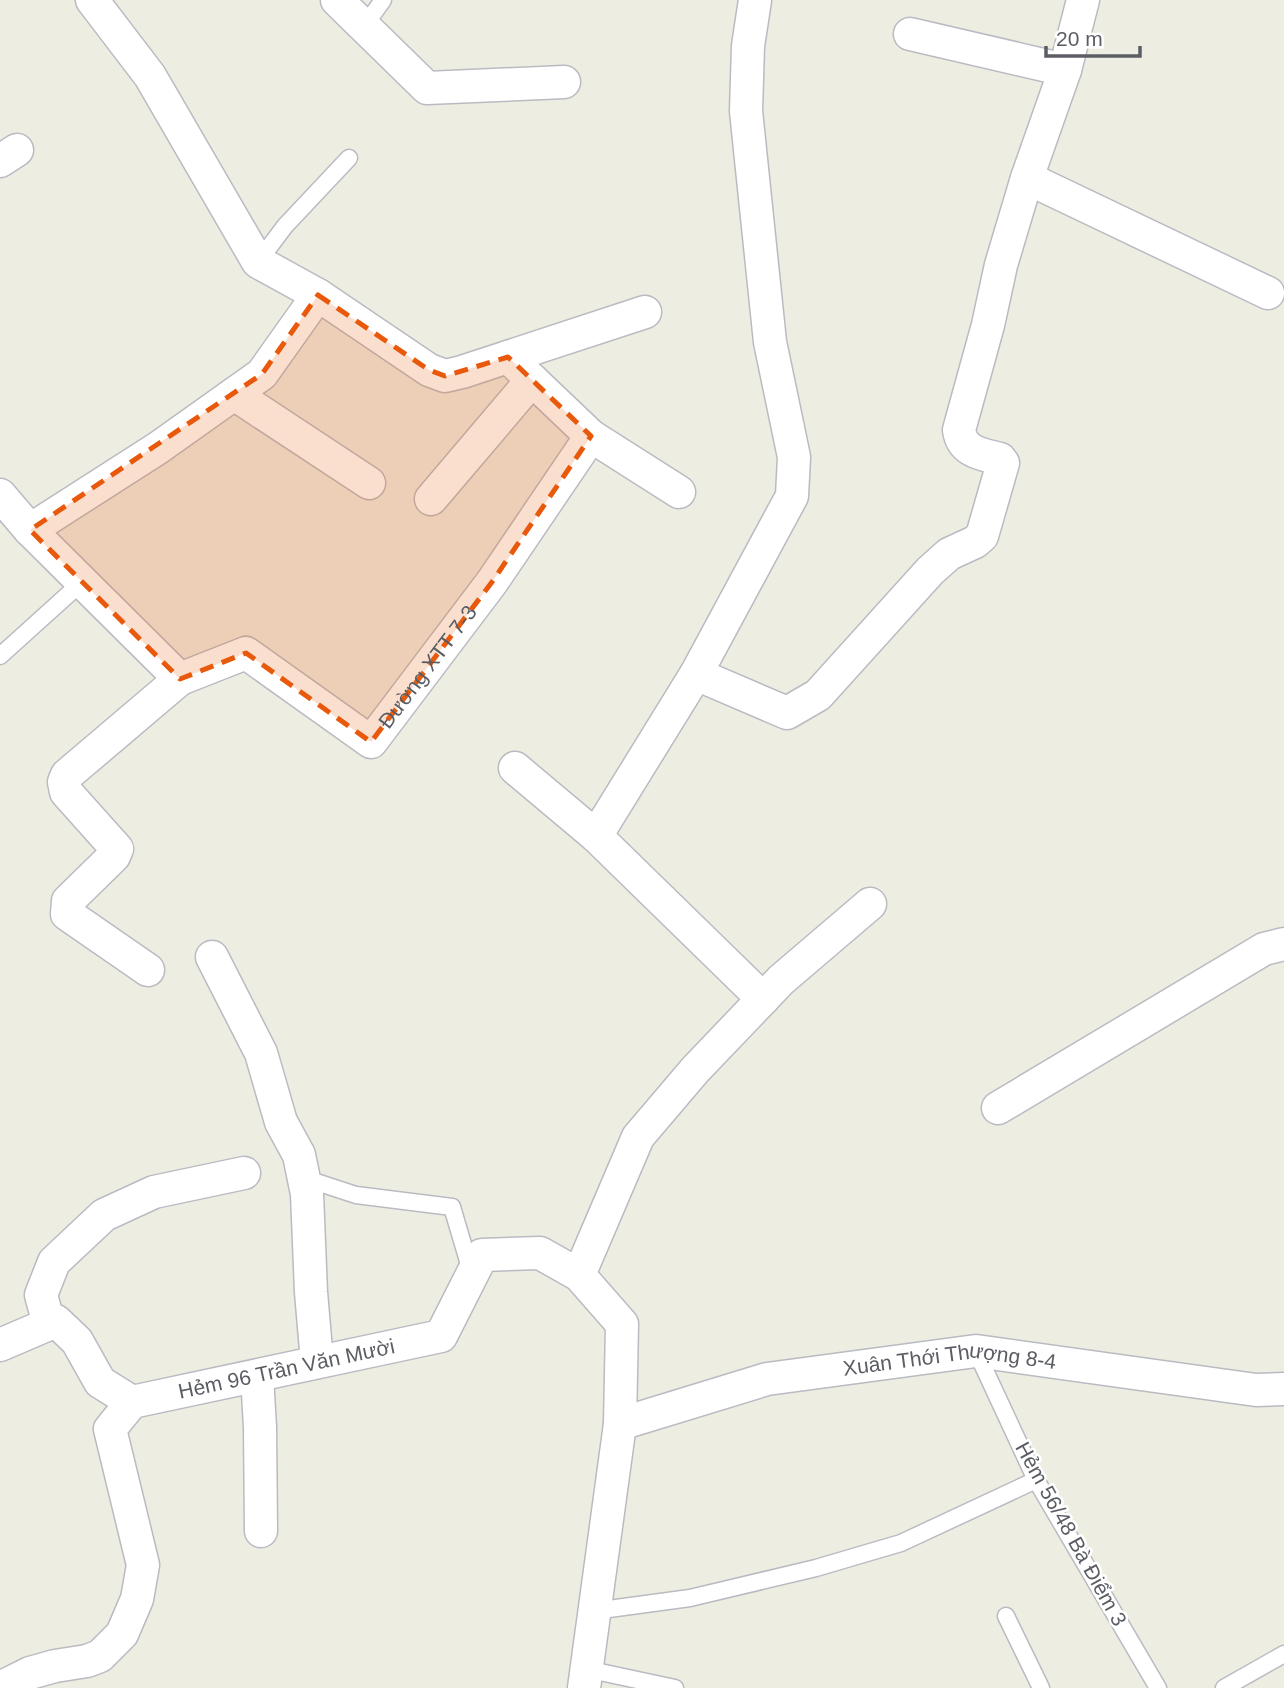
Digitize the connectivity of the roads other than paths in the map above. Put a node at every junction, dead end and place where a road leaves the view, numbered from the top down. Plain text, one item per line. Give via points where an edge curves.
1 (92, 0) edge
2 (337, 0) edge
3 (383, 0) edge
4 (755, 0) edge
5 (1083, 0) edge
6 (365, 25) junction
7 (910, 34) dead end
8 (1065, 70) junction
9 (564, 82) dead end
10 (349, 158) dead end
11 (1027, 178) junction
12 (258, 262) junction
13 (1268, 293) dead end
14 (318, 295) junction
15 (645, 312) dead end
16 (508, 357) junction
17 (532, 380) junction
18 (234, 394) junction
19 (591, 436) junction
20 (369, 483) dead end
21 (679, 492) dead end
22 (0, 495) edge
23 (431, 499) dead end
24 (30, 530) junction
25 (82, 582) junction
26 (0, 656) edge
27 (696, 674) junction
28 (180, 679) junction
29 (515, 768) dead end
30 (596, 836) junction
31 (870, 904) dead end
32 (1281, 954) edge
33 (212, 957) dead end
34 (148, 970) dead end
35 (763, 999) junction
36 (998, 1108) dead end
37 (244, 1174) dead end
38 (304, 1178) junction
39 (472, 1274) junction
40 (579, 1275) junction
41 (49, 1324) junction
42 (0, 1345) edge
43 (976, 1350) junction
44 (317, 1363) junction
45 (257, 1376) junction
46 (1284, 1388) edge
47 (132, 1402) junction
48 (620, 1424) junction
49 (1036, 1480) junction
50 (261, 1531) dead end
51 (594, 1611) junction
52 (1006, 1616) dead end
53 (1284, 1654) edge
54 (585, 1679) edge
55 (1155, 1682) edge
56 (5, 1687) edge
57 (675, 1688) edge
58 (1041, 1688) edge
59 (1224, 1688) edge

1 - 12 street via 150,76
2 - 6 street
3 - 6 lane
4 - 27 street via 746,111 762,279 794,457 793,487
5 - 8 street
6 - 9 street via 427,88
7 - 8 street
8 - 11 street
10 - 12 lane
11 - 13 street
11 - 27 street via 959,430 964,446 1003,463 982,536 930,571 818,695 787,713
12 - 14 street
14 - 16 street via 429,370 445,376
14 - 18 street via 262,374
15 - 16 street
16 - 17 street
17 - 19 street
17 - 23 street
18 - 20 street
18 - 24 street
19 - 21 street
19 - 28 street, Đường XTT 7-3 via 492,582 371,743 246,653
22 - 24 street
24 - 25 street
25 - 26 lane
25 - 28 street
27 - 30 street
28 - 34 street via 64,782 66,792 117,849 68,901 67,914
29 - 30 street
30 - 35 street
31 - 35 street
32 - 36 street via 1264,949
33 - 38 street via 261,1053 281,1122 299,1155
35 - 40 street via 638,1137
37 - 41 street via 154,1192 103,1215 54,1262 41,1294
38 - 39 lane via 356,1195 452,1208
38 - 44 street
39 - 40 street via 482,1255 540,1253
39 - 44 street, Hẻm 96 Trần Văn Mười via 441,1336
40 - 48 street via 622,1324
41 - 42 street
41 - 47 street via 56,1321 77,1341 100,1382
43 - 46 street, Xuân Thới Thượng 8-4 via 1256,1390
43 - 48 street, Xuân Thới Thượng 8-4 via 767,1379
43 - 49 lane, Hẻm 56/48 Bà Điểm 3
44 - 45 street, Hẻm 96 Trần Văn Mười
45 - 47 street, Hẻm 96 Trần Văn Mười
45 - 50 street
47 - 56 street via 110,1429 143,1564 137,1600 122,1634 100,1656 30,1673
48 - 51 street
49 - 51 lane via 901,1544 690,1598
49 - 55 lane, Hẻm 56/48 Bà Điểm 3
51 - 54 street
52 - 58 lane
53 - 59 lane
54 - 57 lane

